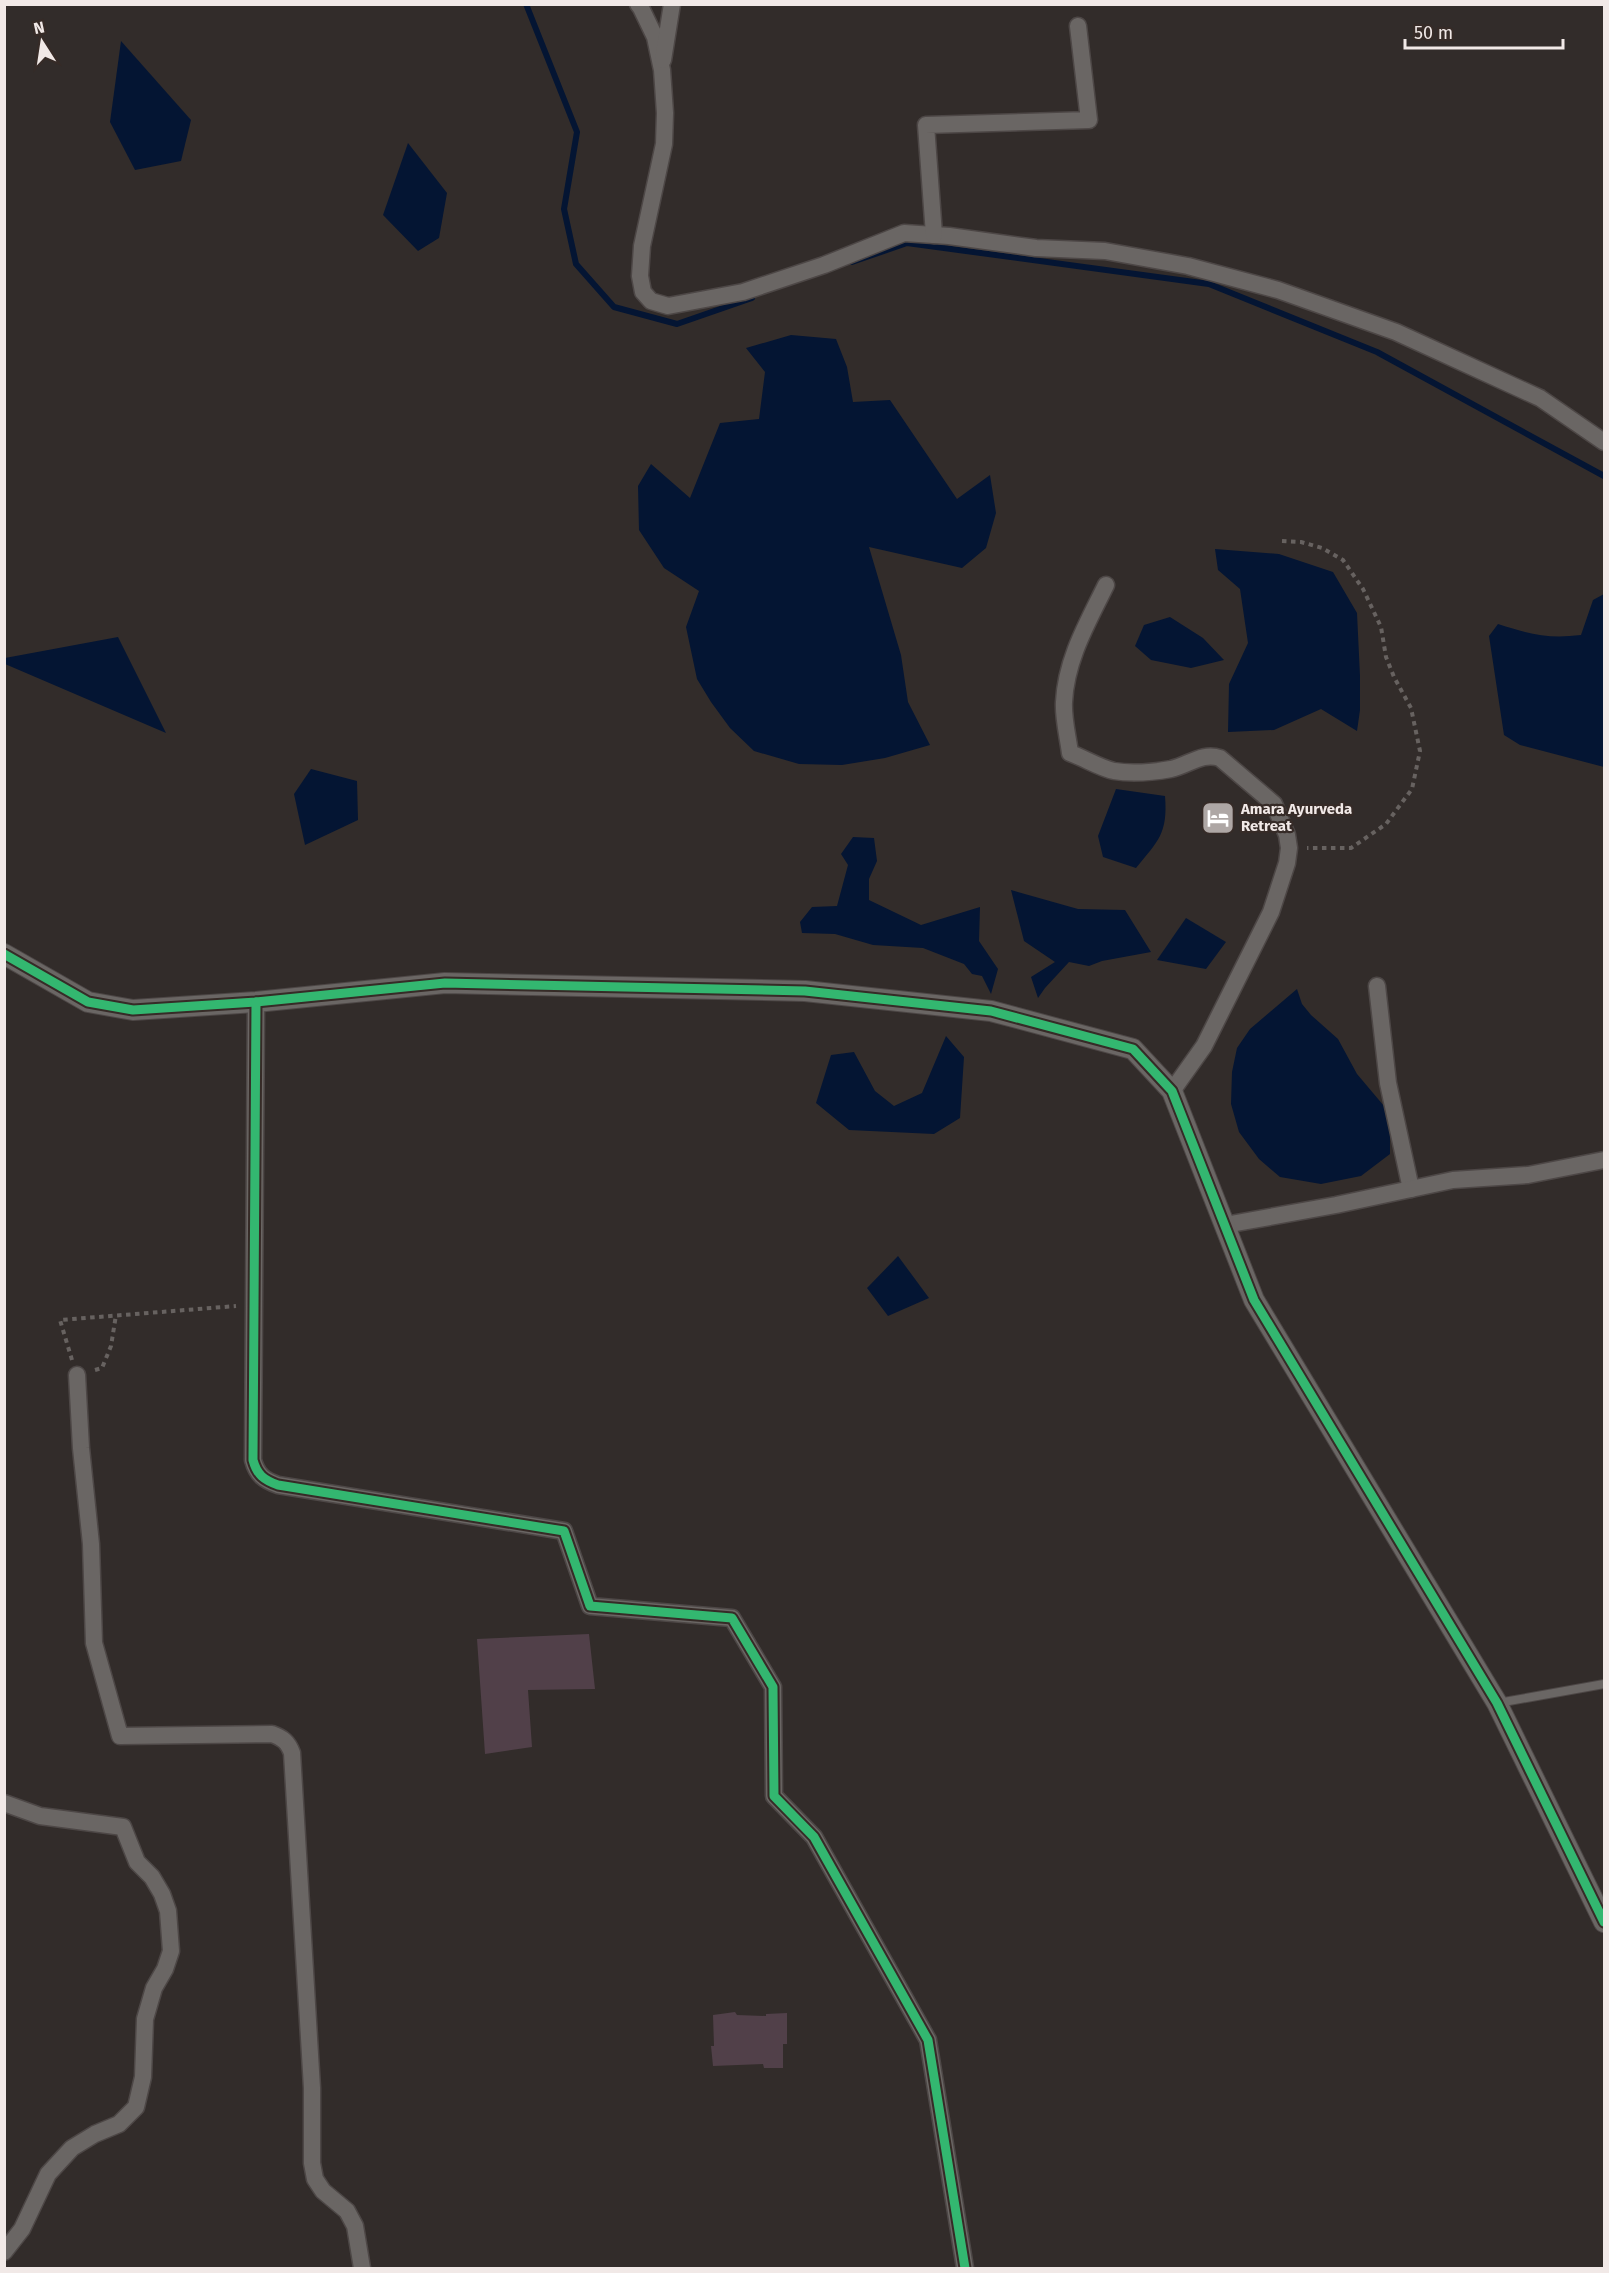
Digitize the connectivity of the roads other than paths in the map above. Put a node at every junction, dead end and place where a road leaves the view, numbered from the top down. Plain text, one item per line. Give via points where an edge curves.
1 (638, 4) edge
2 (672, 4) edge
3 (1078, 26) dead end
4 (662, 70) junction
5 (934, 235) junction
6 (1605, 442) edge
7 (1106, 585) dead end
8 (4, 954) edge
9 (1377, 986) dead end
10 (256, 1002) junction
11 (1173, 1091) junction
12 (1605, 1160) edge
13 (1411, 1189) junction
14 (1225, 1225) junction
15 (76, 1375) road end
16 (1605, 1684) edge
17 (1497, 1703) junction
18 (4, 1803) edge
19 (1605, 1922) edge
20 (4, 2252) edge
21 (362, 2268) edge
22 (965, 2268) edge

1 - 4 street via 655,37
2 - 4 street
3 - 5 street via 1089,120 926,125
4 - 5 street via 664,144 642,246 640,276 643,292 651,301 668,306 743,292 904,233
5 - 6 street via 1036,248 1106,251 1188,266 1278,290 1396,332 1540,398
7 - 11 street via 1068,672 1063,704 1070,753 1114,771 1156,771 1202,757 1220,758 1274,804 1289,848 1271,912 1204,1046
8 - 10 street via 88,1002 133,1010
9 - 13 street via 1388,1083
10 - 11 street via 445,983 805,991 991,1011 1133,1048
10 - 22 street via 256,1471 278,1485 564,1531 590,1606 732,1618 773,1687 774,1796 814,1837 928,2040
11 - 14 street
12 - 13 street via 1528,1175 1453,1180
13 - 14 street
14 - 17 street via 1254,1300
15 - 21 street via 91,1544 94,1643 120,1736 272,1734 289,1744 312,2088 312,2163 315,2179 323,2191 347,2211 355,2226
16 - 17 lane
17 - 19 street
18 - 20 street via 40,1816 123,1827 137,1862 162,1894 168,1911 171,1951 145,2019 143,2077 136,2107 119,2124 72,2148 48,2174 22,2229

